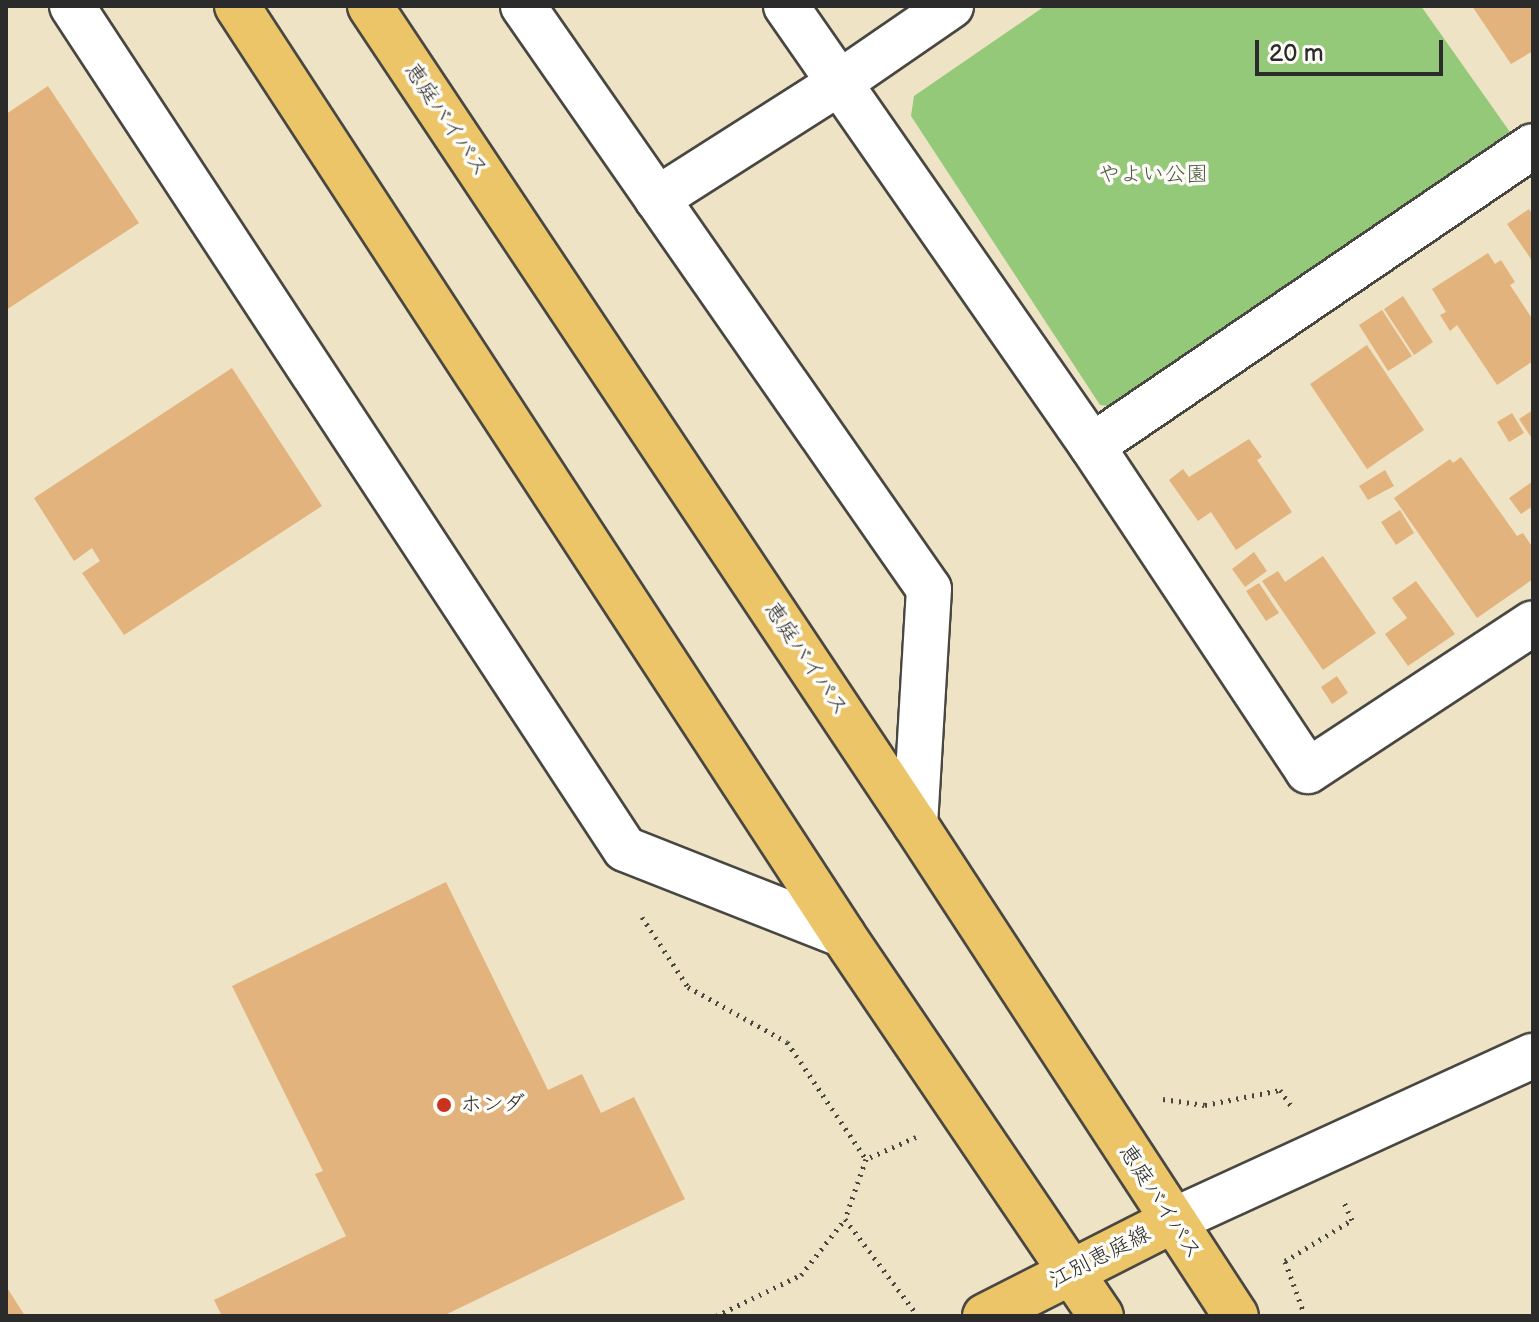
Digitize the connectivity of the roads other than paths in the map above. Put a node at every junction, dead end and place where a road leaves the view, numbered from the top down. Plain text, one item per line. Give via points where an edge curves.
1 (72, 6) edge
2 (237, 6) edge
3 (370, 6) edge
4 (523, 6) edge
5 (786, 6) edge
6 (951, 6) edge
7 (839, 83) junction
8 (1533, 146) edge
9 (657, 199) junction
10 (1092, 446) junction
11 (1533, 623) edge
12 (915, 824) junction
13 (843, 935) junction
14 (1533, 1056) edge
15 (1172, 1221) junction
16 (1070, 1273) junction
17 (985, 1316) edge
18 (1101, 1316) edge
19 (1236, 1316) edge

1 - 13 street via 625,849
2 - 13 main road
3 - 12 main road, 恵庭バイパス
4 - 9 street
5 - 7 street
6 - 7 street
7 - 9 street
7 - 10 street
8 - 10 street
9 - 12 street via 929,589
10 - 11 street via 1308,771
12 - 15 main road, 恵庭バイパス
13 - 16 main road
14 - 15 street
15 - 16 main road, 江別恵庭線
15 - 19 main road, 恵庭バイパス
16 - 17 main road, 江別恵庭線
16 - 18 main road

